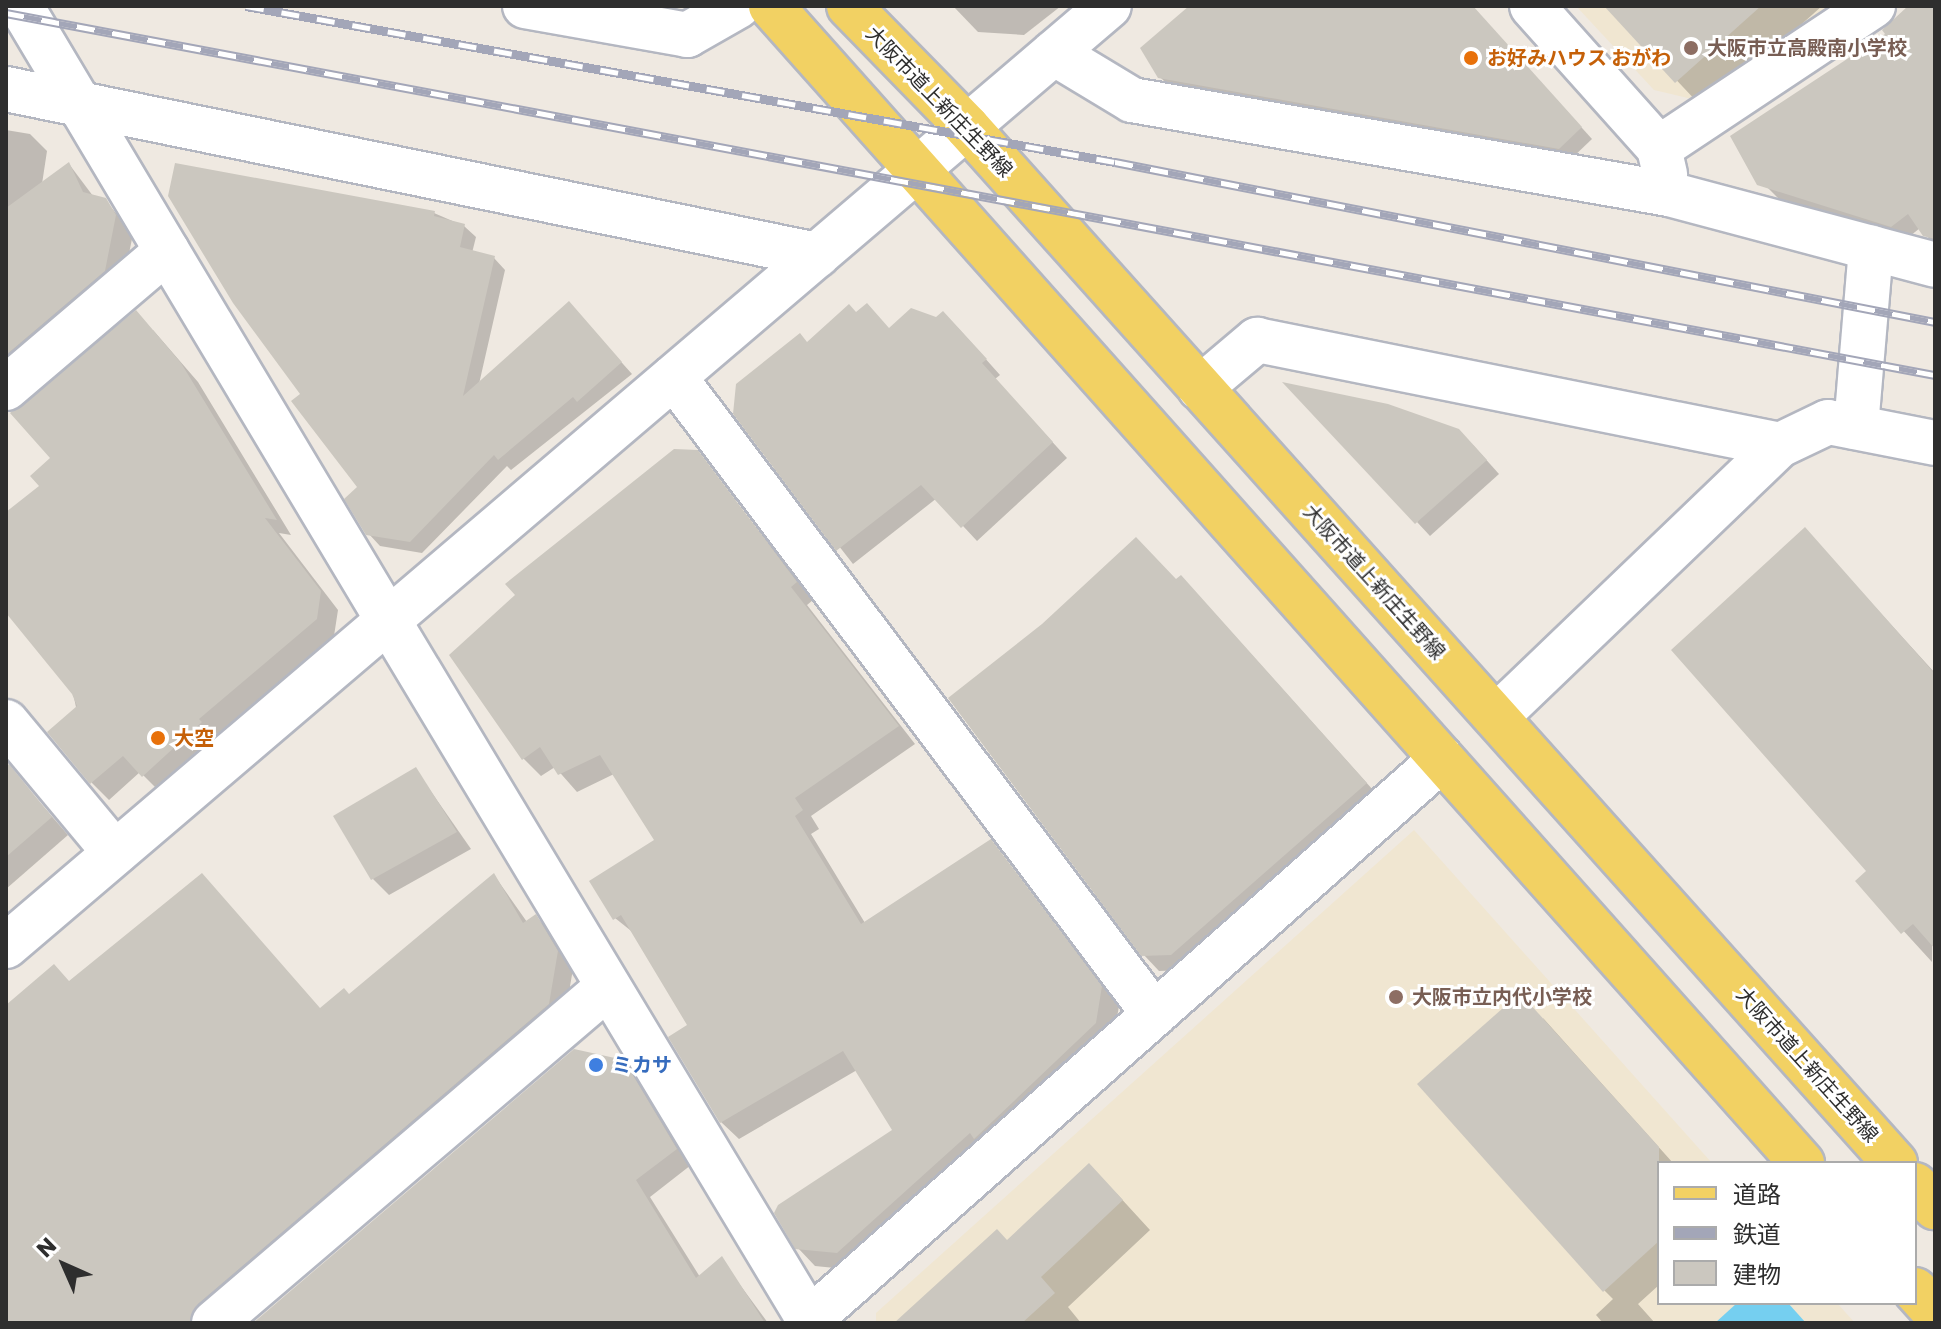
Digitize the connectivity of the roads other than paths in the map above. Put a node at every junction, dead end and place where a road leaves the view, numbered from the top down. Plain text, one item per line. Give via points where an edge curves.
1 (21, 6) edge
2 (525, 6) edge
3 (738, 6) edge
4 (771, 6) edge
5 (849, 6) edge
6 (1109, 6) edge
7 (1532, 6) edge
8 (1873, 6) edge
9 (1054, 53) junction
10 (6, 89) edge
11 (77, 103) junction
12 (967, 127) junction
13 (1659, 148) junction
14 (917, 170) junction
15 (1669, 194) junction
16 (1871, 248) junction
17 (167, 251) junction
18 (817, 255) junction
19 (1935, 265) edge
20 (674, 377) junction
21 (6, 388) edge
22 (1200, 388) junction
23 (1856, 427) junction
24 (1935, 443) edge
25 (1780, 445) junction
26 (388, 620) junction
27 (1496, 717) junction
28 (6, 722) edge
29 (1442, 759) junction
30 (115, 853) junction
31 (6, 946) edge
32 (608, 987) junction
33 (1154, 1014) junction
34 (1800, 1161) edge
35 (1893, 1161) edge
36 (1917, 1187) edge
37 (1935, 1207) edge
38 (1917, 1292) edge
39 (1935, 1312) edge
40 (808, 1322) edge
41 (214, 1323) edge

1 - 11 street
2 - 3 street via 687,35
4 - 14 main road
5 - 12 main road, 大阪市道上新庄生野線
6 - 9 street
7 - 13 street
8 - 13 street
9 - 12 street
9 - 15 street via 1132,100
10 - 11 street
11 - 17 street
11 - 18 street
12 - 14 street
12 - 22 main road, 大阪市道上新庄生野線
13 - 15 street
14 - 18 street
14 - 29 main road
15 - 16 street
16 - 19 street
16 - 23 street
17 - 21 street
17 - 26 street
18 - 20 street
20 - 26 street
20 - 33 street
22 - 25 street via 1257,340
22 - 27 main road, 大阪市道上新庄生野線
23 - 24 street
23 - 25 street via 1828,422
25 - 27 street
26 - 30 street
26 - 32 street
27 - 35 main road, 大阪市道上新庄生野線
28 - 30 street
29 - 33 street
29 - 34 main road
30 - 31 street
32 - 40 street
32 - 41 street
33 - 40 street
36 - 37 main road
38 - 39 main road

